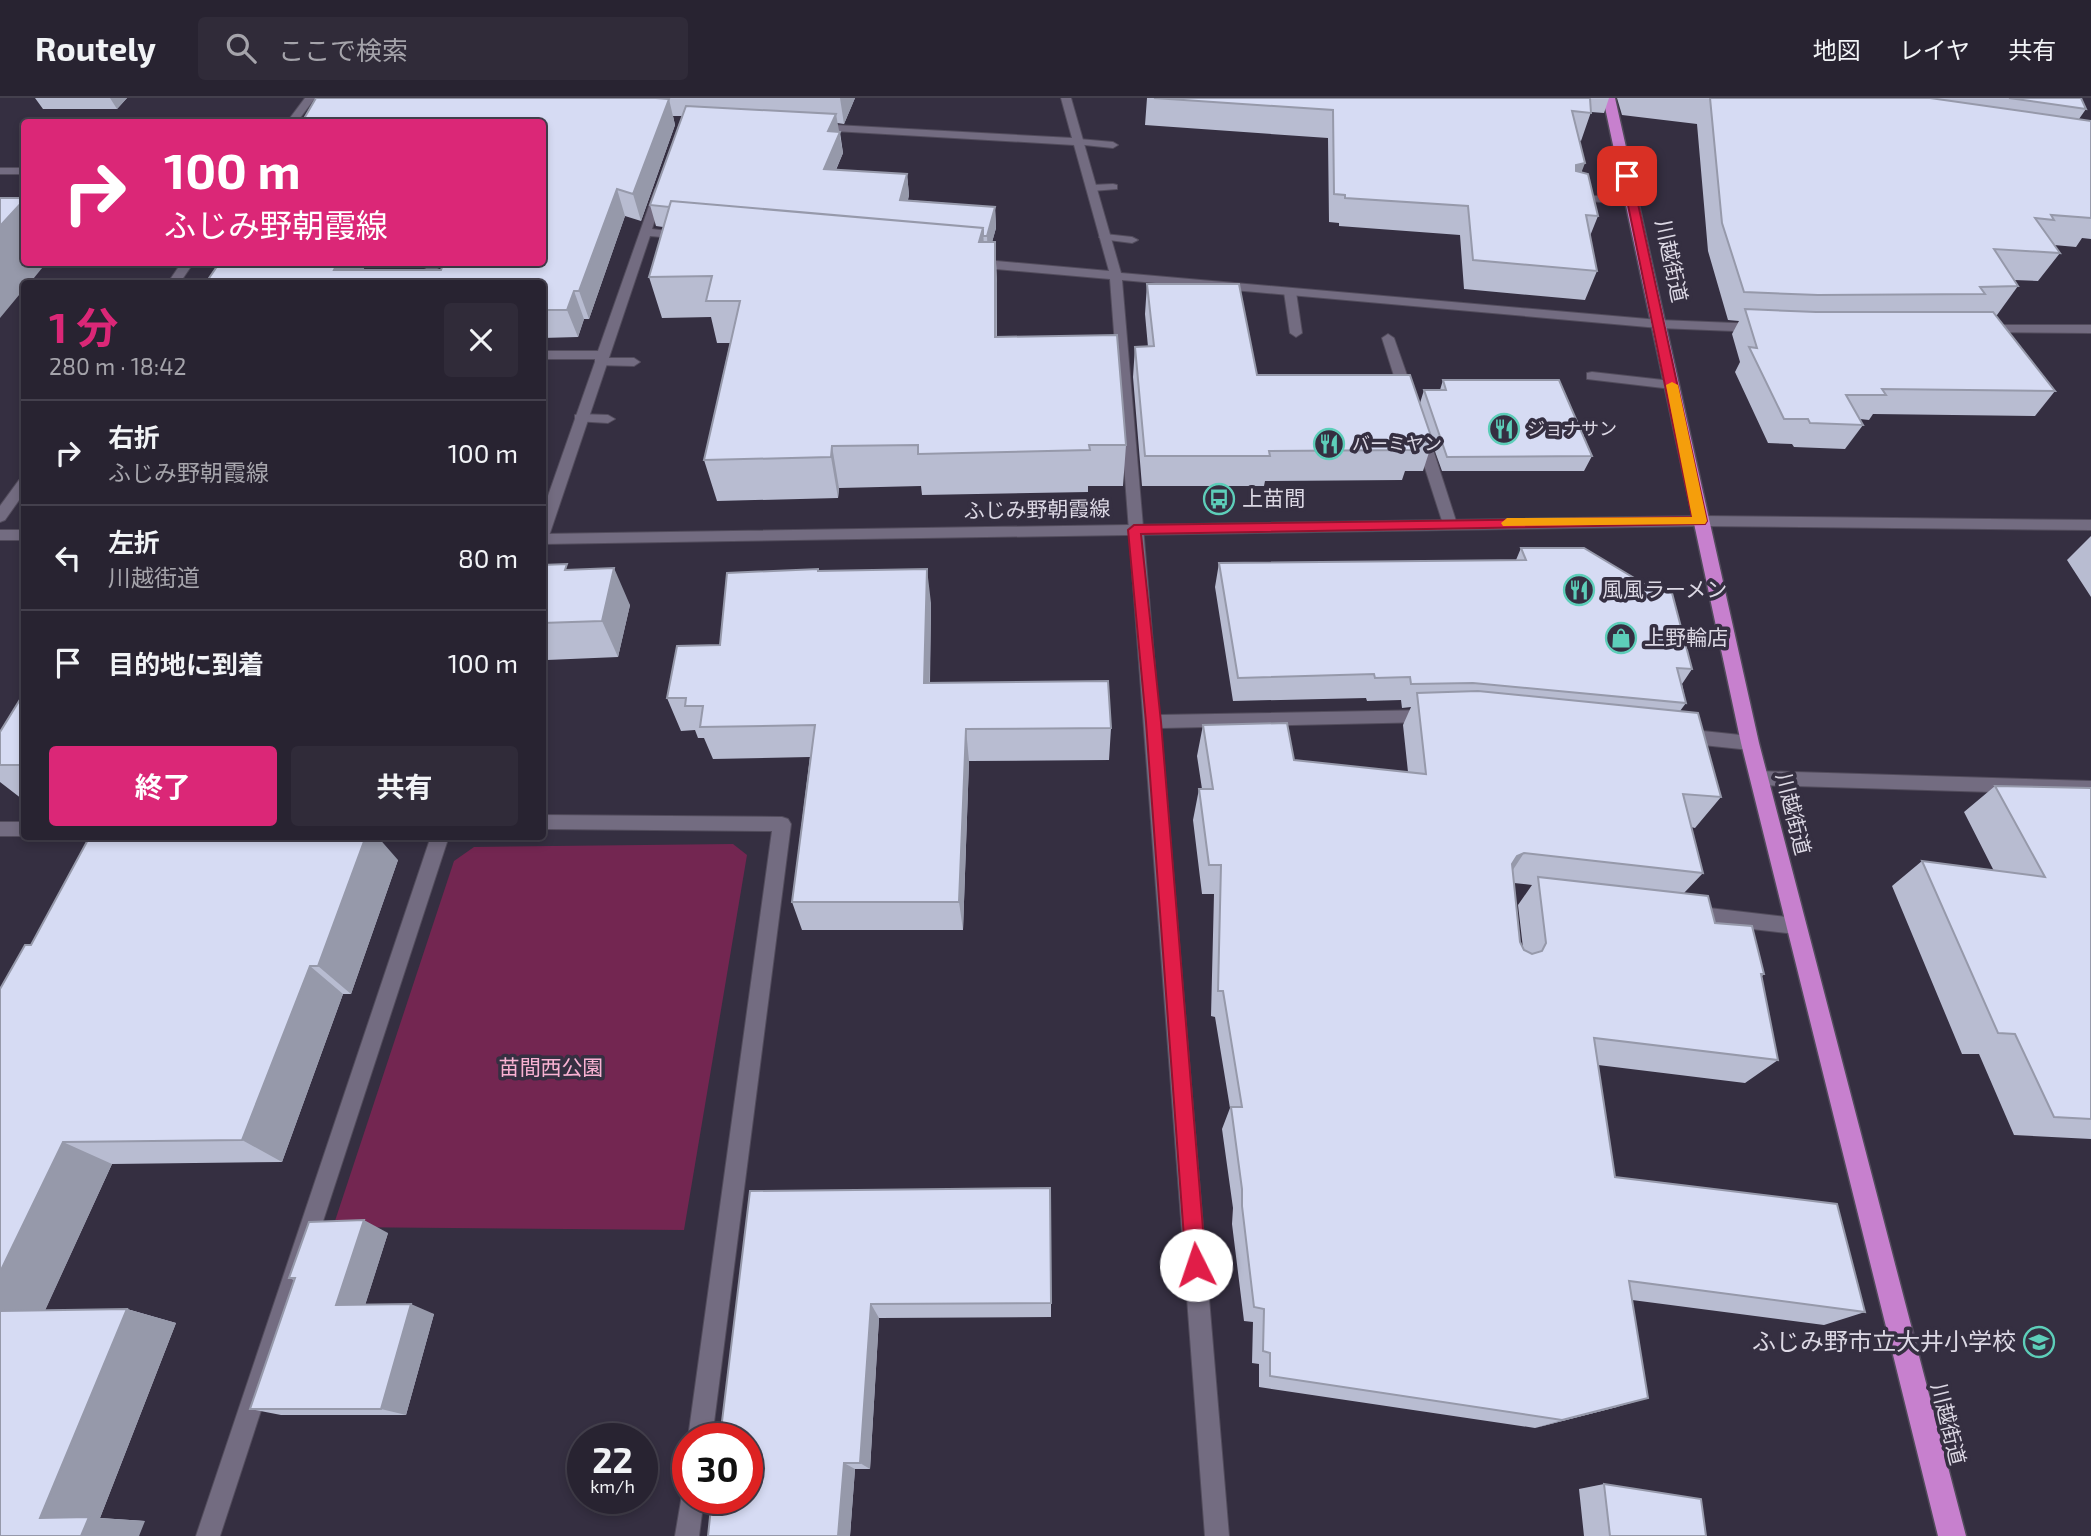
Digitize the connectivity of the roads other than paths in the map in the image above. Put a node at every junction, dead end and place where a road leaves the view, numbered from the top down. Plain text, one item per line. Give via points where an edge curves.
1 (310, 98) edge
2 (1066, 98) edge
3 (1609, 98) edge
4 (294, 119) edge
5 (807, 127) edge
6 (1079, 142) junction
7 (1114, 145) dead end
8 (0, 171) edge
9 (21, 171) edge
10 (662, 182) edge
11 (1114, 187) dead end
12 (1092, 188) junction
13 (1572, 197) edge
14 (1633, 202) junction
15 (645, 232) junction
16 (699, 237) edge
17 (1105, 237) junction
18 (1132, 240) dead end
19 (958, 261) edge
20 (1116, 276) junction
21 (1290, 292) junction
22 (1659, 324) junction
23 (1775, 328) edge
24 (1967, 329) edge
25 (2091, 329) edge
26 (1296, 333) dead end
27 (1388, 338) dead end
28 (546, 355) edge
29 (601, 358) junction
30 (634, 362) dead end
31 (1592, 376) dead end
32 (1672, 385) junction
33 (580, 418) junction
34 (608, 419) dead end
35 (21, 487) edge
36 (0, 517) edge
37 (1700, 521) junction
38 (1450, 524) junction
39 (546, 525) edge
40 (2091, 525) edge
41 (1134, 530) junction
42 (0, 535) edge
43 (21, 535) edge
44 (546, 538) edge
45 (1449, 715) edge
46 (1153, 722) junction
47 (1662, 734) edge
48 (1750, 743) junction
49 (1759, 778) junction
50 (2091, 788) edge
51 (546, 822) edge
52 (0, 829) edge
53 (21, 829) edge
54 (439, 840) edge
55 (1668, 912) edge
56 (1796, 926) junction
57 (702, 1423) edge
58 (690, 1514) edge
59 (208, 1536) edge
60 (687, 1536) edge
61 (1217, 1536) edge
62 (1952, 1536) edge

1 - 4 street
2 - 6 street
3 - 14 highway, 川越街道
5 - 6 street
6 - 7 street
6 - 12 street
8 - 9 street
10 - 15 street
11 - 12 street
12 - 17 street
13 - 14 street
14 - 22 highway, 川越街道
15 - 16 street
15 - 29 street
17 - 18 street
17 - 20 street
19 - 20 street
20 - 21 street
20 - 41 street
21 - 22 street
21 - 26 street
22 - 23 street
22 - 32 highway, 川越街道
24 - 25 street
27 - 38 street
28 - 29 street
29 - 30 street
29 - 33 street
31 - 32 street
32 - 37 highway, 川越街道
33 - 34 street
33 - 39 street
35 - 36 street
37 - 38 street, ふじみ野朝霞線
37 - 40 street, ふじみ野朝霞線
37 - 48 highway, 川越街道
38 - 41 street, ふじみ野朝霞線
41 - 44 street, ふじみ野朝霞線
41 - 46 street
42 - 43 street
45 - 46 street
46 - 61 street
47 - 48 street
48 - 49 highway, 川越街道
49 - 50 street
49 - 56 highway, 川越街道
51 - 57 street via 782,824
52 - 53 street
54 - 59 street
55 - 56 street
56 - 62 highway, 川越街道
58 - 60 street

